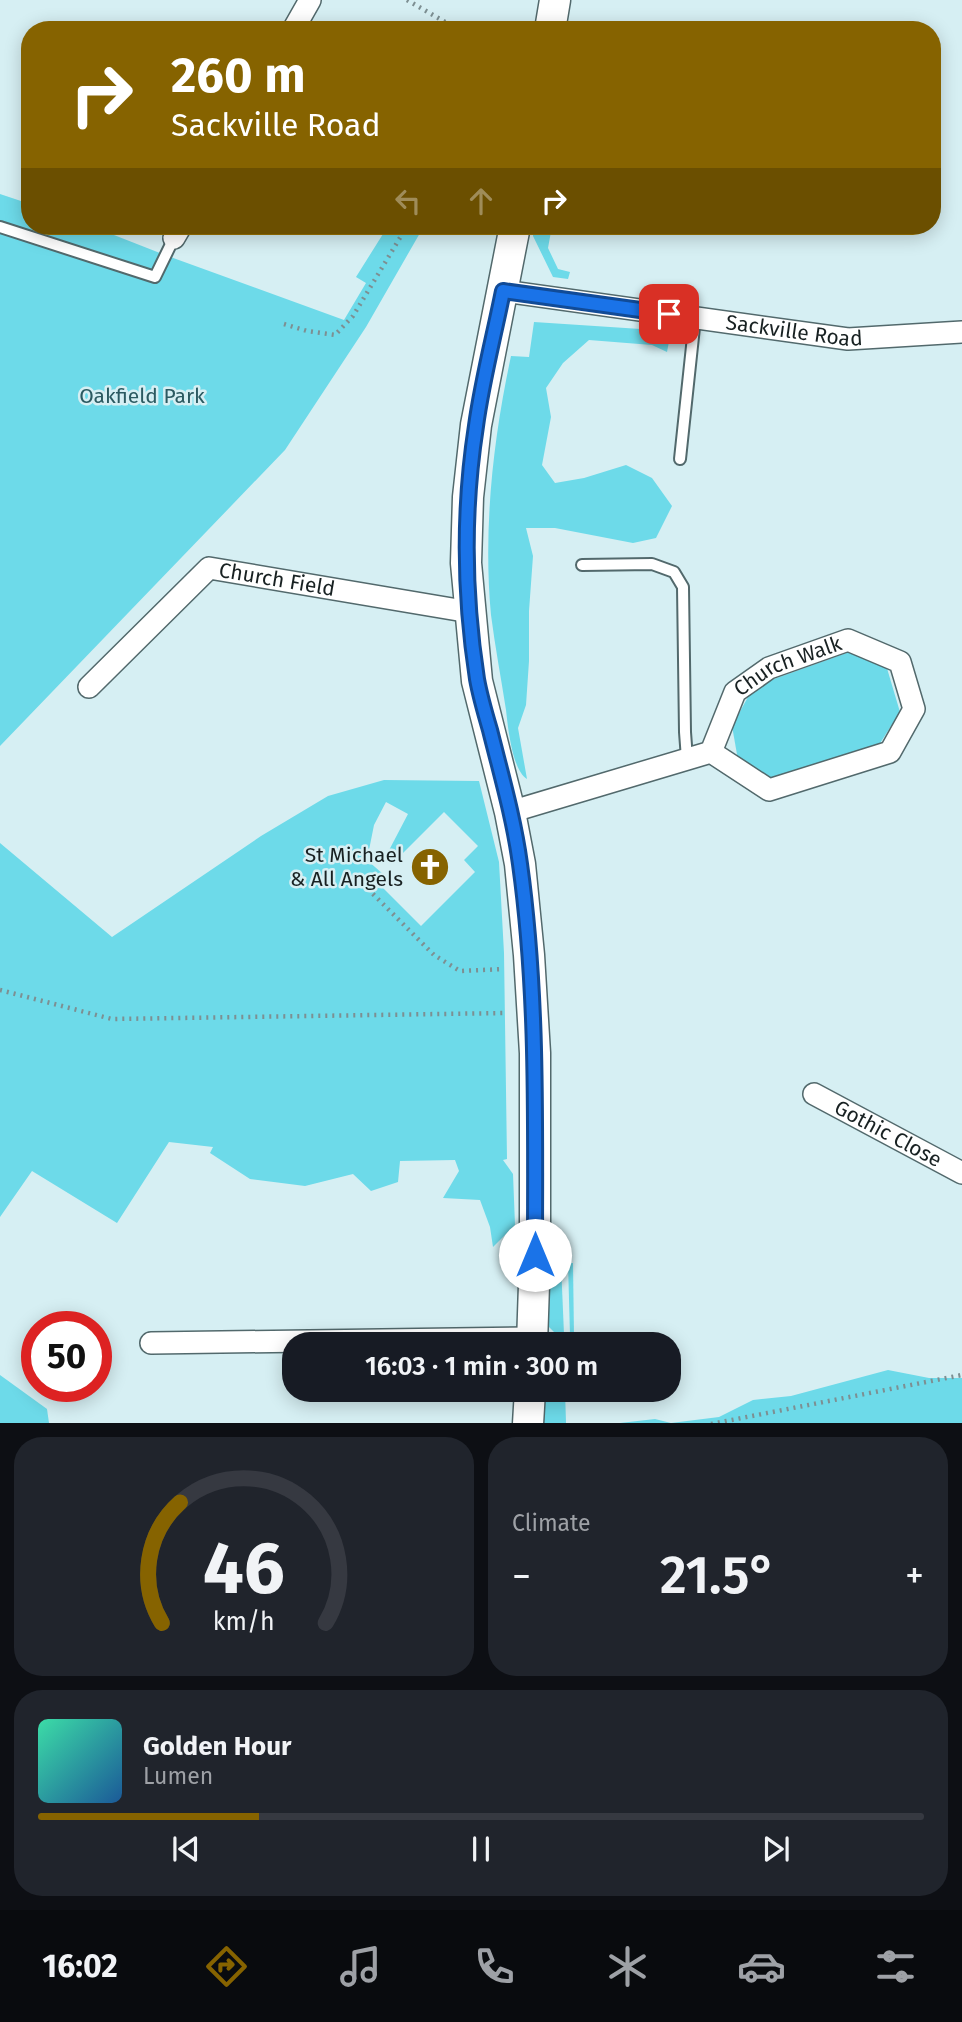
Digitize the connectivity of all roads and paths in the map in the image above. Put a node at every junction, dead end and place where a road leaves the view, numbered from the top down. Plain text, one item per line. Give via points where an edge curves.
1 (310, 0) edge
2 (407, 0) edge
3 (555, 0) edge
4 (298, 21) edge
5 (443, 21) edge
6 (552, 21) edge
7 (0, 227) edge
8 (21, 234) edge
9 (25, 235) edge
10 (176, 235) edge
11 (402, 235) edge
12 (513, 235) edge
13 (503, 291) junction
14 (695, 318) junction
15 (284, 324) dead end
16 (962, 332) edge
17 (680, 458) dead end
18 (582, 565) dead end
19 (470, 612) junction
20 (89, 687) dead end
21 (711, 752) junction
22 (687, 759) junction
23 (510, 812) junction
24 (363, 884) dead end
25 (530, 969) junction
26 (0, 990) edge
27 (532, 1012) junction
28 (814, 1094) dead end
29 (962, 1173) edge
30 (532, 1332) edge
31 (282, 1342) edge
32 (151, 1343) dead end
33 (962, 1375) edge
34 (529, 1402) edge
35 (528, 1423) edge
36 (710, 1423) edge

1 - 4 street
2 - 5 path
3 - 6 main road
7 - 8 lane
9 - 10 lane via 155,277
11 - 15 path via 353,316 334,335
12 - 13 main road
13 - 14 street, Sackville Road
13 - 19 main road via 476,425 468,497
14 - 16 street, Sackville Road via 848,339
14 - 17 lane
18 - 22 lane via 652,564 674,572 683,587
19 - 20 street, Church Field via 209,568
19 - 23 main road via 477,681
21 - 21 street, Church Walk via 735,692 769,668 848,640 900,662 914,709 890,752 769,790
21 - 22 street
22 - 23 street
23 - 25 main road
24 - 25 path via 434,954 460,971
25 - 27 main road
26 - 27 path via 112,1019
27 - 30 main road
28 - 29 street, Gothic Close
31 - 32 street
33 - 36 path
34 - 35 main road

